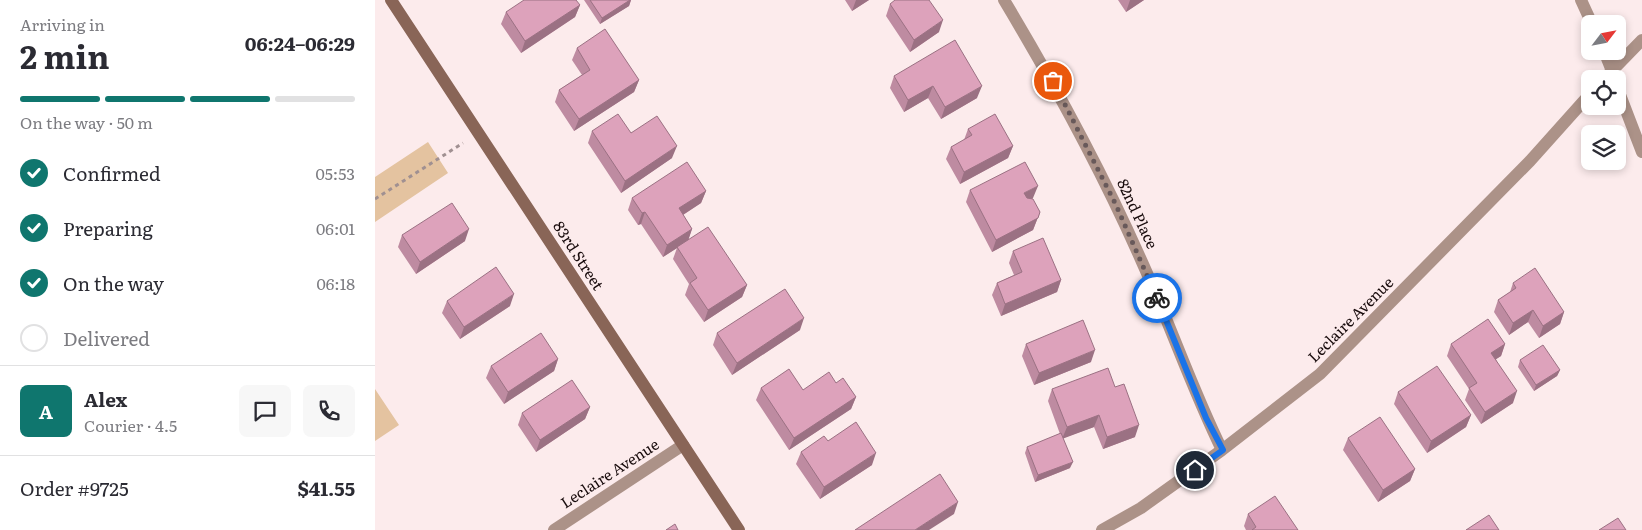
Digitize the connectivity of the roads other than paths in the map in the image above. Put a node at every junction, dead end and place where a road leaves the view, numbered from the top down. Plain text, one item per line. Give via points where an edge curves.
1 (391, 0) edge
2 (1004, 0) edge
3 (1581, 0) edge
4 (1588, 15) edge
5 (1642, 40) edge
6 (1615, 70) edge
7 (1581, 104) edge
8 (1626, 110) edge
9 (1642, 152) edge
10 (683, 445) junction
11 (1223, 450) junction
12 (554, 530) edge
13 (739, 530) edge
14 (1102, 530) edge

1 - 10 street, 83rd Street
2 - 11 street, 82nd Place via 1053,81 1116,205 1206,418
3 - 4 street
5 - 6 street
7 - 11 street, Leclaire Avenue via 1530,161 1320,374
8 - 9 street
10 - 12 street, Leclaire Avenue
10 - 13 street, 83rd Street
11 - 14 street, Leclaire Avenue via 1141,508

